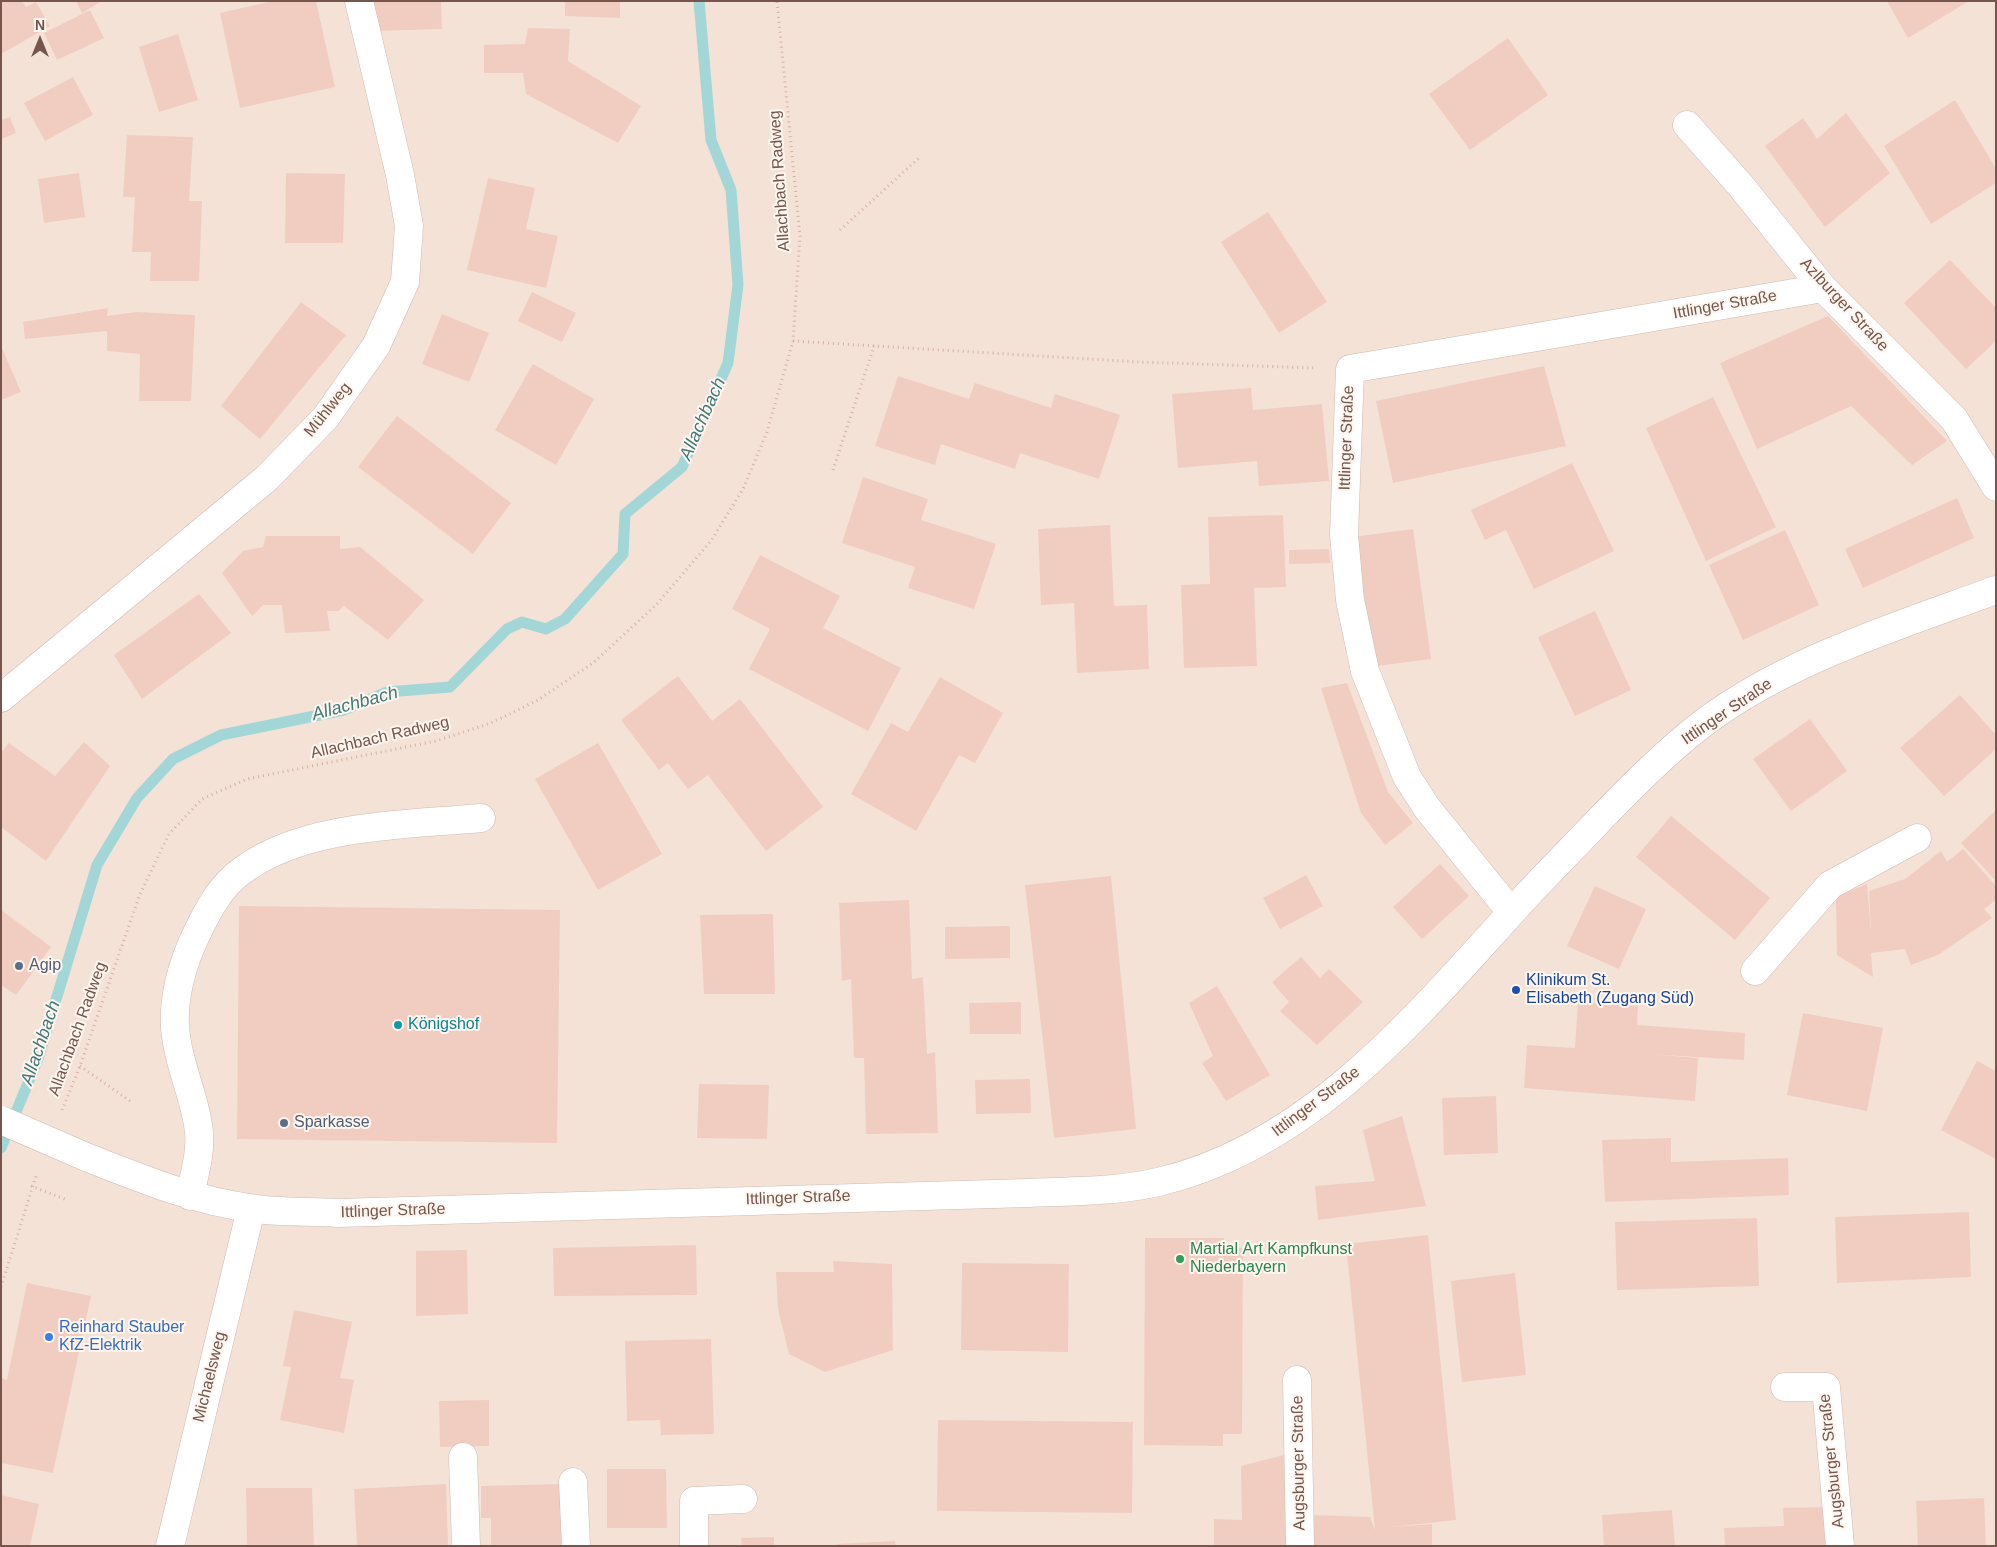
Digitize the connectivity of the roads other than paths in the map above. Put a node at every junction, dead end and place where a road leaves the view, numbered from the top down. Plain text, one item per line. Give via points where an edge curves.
1 (359, 1) edge
2 (1687, 125) dead end
3 (1823, 288) junction
4 (1996, 488) edge
5 (1996, 590) edge
6 (1, 698) edge
7 (481, 818) dead end
8 (1917, 838) dead end
9 (1511, 912) junction
10 (1756, 972) dead end
11 (1, 1120) edge
12 (190, 1196) junction
13 (251, 1209) junction
14 (1297, 1380) dead end
15 (1785, 1387) dead end
16 (463, 1457) dead end
17 (573, 1482) dead end
18 (743, 1499) dead end
19 (170, 1546) edge
20 (466, 1546) edge
21 (576, 1546) edge
22 (694, 1546) edge
23 (1300, 1546) edge
24 (1840, 1546) edge

1 - 6 street, Mühlweg via 409,226 405,282 376,346 326,417 267,478
2 - 3 street, Azlburger Straße
3 - 4 street, Azlburger Straße via 1954,419
3 - 9 street, Ittlinger Straße via 1350,370 1344,535 1350,600 1365,671 1407,777 1427,808
5 - 9 street, Ittlinger Straße via 1849,644 1762,686 1694,730 1634,783
7 - 12 street via 333,832 282,847 242,870 211,904 190,948 177,995 176,1036 199,1131 199,1152
8 - 10 street via 1830,886
9 - 13 street, Ittlinger Straße via 1440,990 1356,1073 1277,1134 1203,1168 1159,1182 1103,1190 1028,1193 338,1213
11 - 12 street, Ittlinger Straße, bridge via 86,1157
12 - 13 street, Ittlinger Straße
13 - 19 street, Michaelsweg
14 - 23 street, Augsburger Straße
15 - 24 street, Augsburger Straße via 1826,1387
16 - 20 street
17 - 21 street
18 - 22 street via 694,1501

